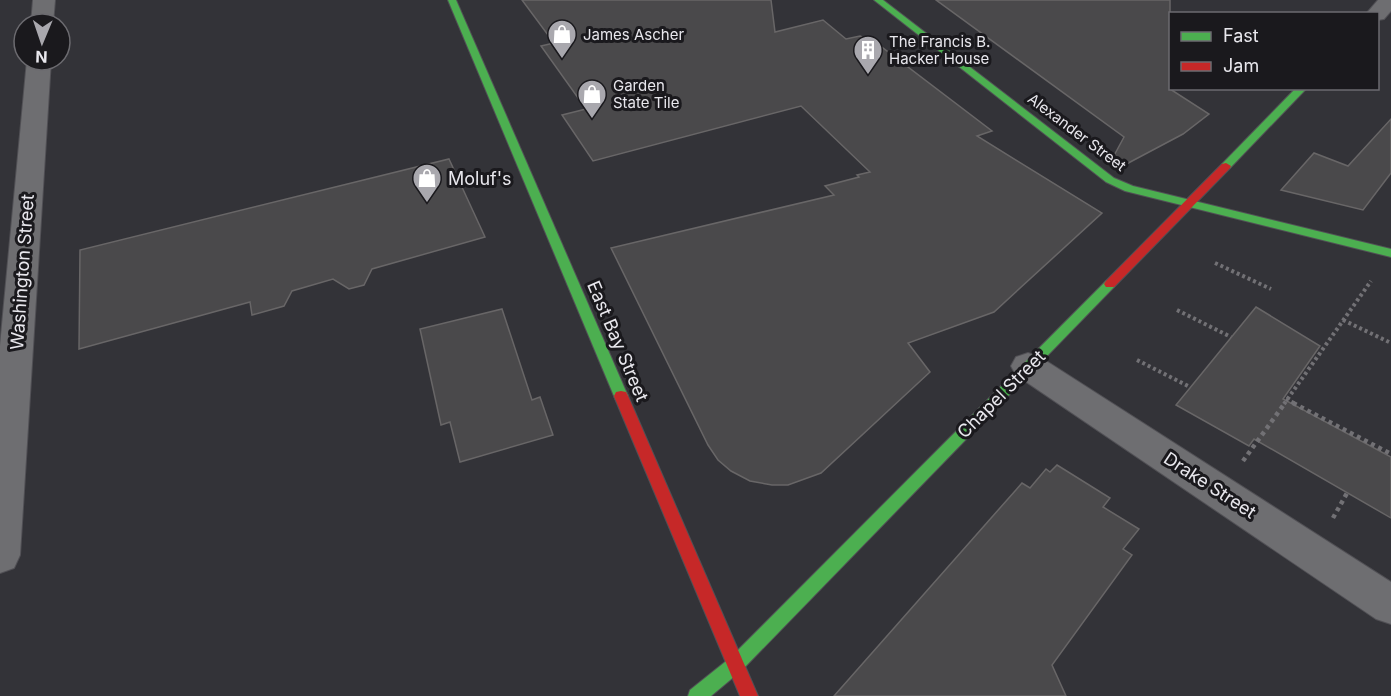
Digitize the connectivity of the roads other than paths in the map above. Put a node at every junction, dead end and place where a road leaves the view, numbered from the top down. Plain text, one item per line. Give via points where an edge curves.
1 (452, 0) edge
2 (879, 0) edge
3 (1390, 0) edge
4 (1378, 12) edge
5 (38, 72) edge
6 (1300, 90) edge
7 (1189, 203) junction
8 (1391, 253) edge
9 (1028, 366) junction
10 (0, 555) edge
11 (1391, 605) edge
12 (736, 664) junction
13 (698, 696) edge
14 (749, 696) edge

1 - 12 street, East Bay Street
2 - 7 street, Alexander Street via 1110,180 1129,189
3 - 4 street
5 - 10 street, Washington Street
6 - 7 street, Chapel Street
7 - 8 street, Alexander Street
7 - 9 street, Chapel Street
9 - 11 street, Drake Street
9 - 12 street, Chapel Street
12 - 13 street, Chapel Street
12 - 14 street, East Bay Street

